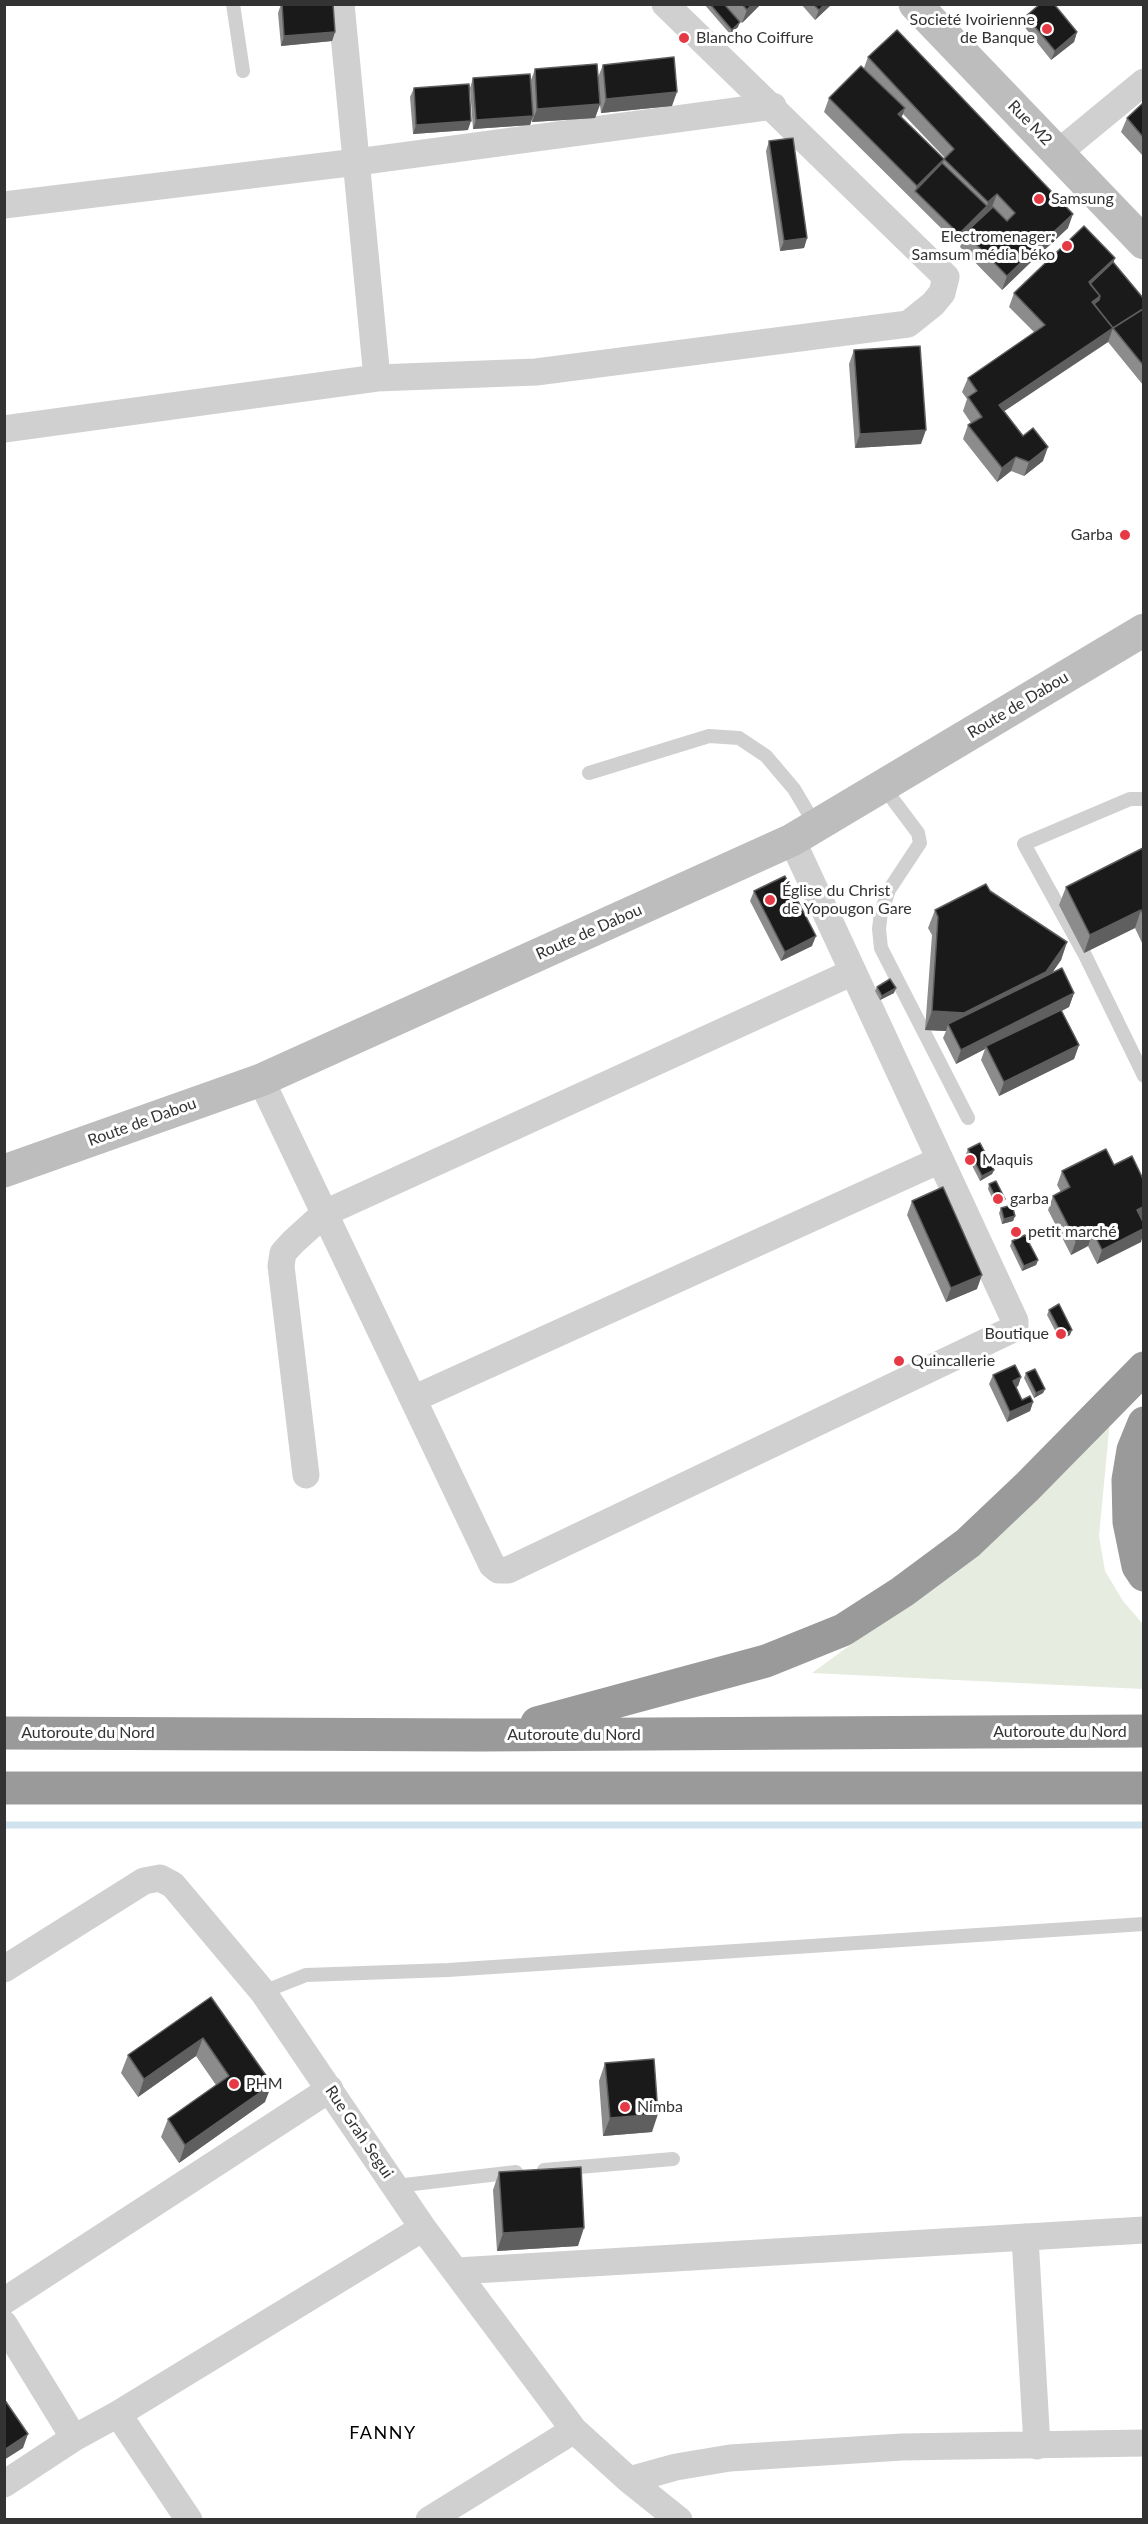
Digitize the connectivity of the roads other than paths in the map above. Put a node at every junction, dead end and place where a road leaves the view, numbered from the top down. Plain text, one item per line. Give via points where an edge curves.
1 (233, 4) edge
2 (341, 4) edge
3 (665, 4) edge
4 (915, 4) edge
5 (243, 71) dead end
6 (1143, 82) edge
7 (773, 106) junction
8 (1059, 152) junction
9 (357, 162) junction
10 (4, 205) edge
11 (1143, 243) edge
12 (377, 378) junction
13 (4, 429) edge
14 (1143, 630) edge
15 (590, 773) dead end
16 (882, 785) junction
17 (1143, 799) edge
18 (804, 833) junction
19 (853, 972) junction
20 (1143, 1076) edge
21 (261, 1080) junction
22 (968, 1118) dead end
23 (940, 1160) junction
24 (4, 1171) edge
25 (325, 1213) junction
26 (1143, 1368) edge
27 (413, 1399) junction
28 (1143, 1423) edge
29 (306, 1475) dead end
30 (1143, 1575) edge
31 (1143, 1731) edge
32 (4, 1733) edge
33 (482, 1736) junction
34 (4, 1788) edge
35 (1143, 1788) edge
36 (1143, 1924) edge
37 (4, 1969) edge
38 (263, 1992) junction
39 (330, 2089) junction
40 (673, 2159) dead end
41 (396, 2186) junction
42 (423, 2228) junction
43 (1143, 2230) edge
44 (1025, 2237) junction
45 (457, 2271) junction
46 (4, 2301) edge
47 (4, 2324) edge
48 (118, 2414) junction
49 (574, 2430) junction
50 (74, 2438) junction
51 (1143, 2443) edge
52 (1037, 2445) junction
53 (629, 2480) junction
54 (4, 2484) edge
55 (189, 2520) edge
56 (429, 2520) edge
57 (679, 2520) edge

1 - 5 lane
2 - 9 street
3 - 7 street
4 - 8 street, Rue M2
6 - 8 street
7 - 9 street
7 - 12 street via 946,277 942,293 908,324 536,372
8 - 11 street, Rue M2
9 - 10 street
9 - 12 street
12 - 13 street
14 - 16 street, Route de Dabou
15 - 18 lane via 709,736 739,738 766,756 794,789
16 - 18 street, Route de Dabou
16 - 22 lane via 918,833 920,843 889,890 881,912 881,948
17 - 20 lane via 1130,799 1024,844 1084,953
18 - 19 street
18 - 21 street, Route de Dabou
19 - 23 street
19 - 25 street
21 - 24 street, Route de Dabou
21 - 25 street
23 - 27 street
23 - 27 street via 1015,1321 1011,1330 508,1570 498,1570 492,1564
25 - 27 street
25 - 29 street via 283,1253 281,1266
26 - 33 highway via 968,1543 843,1630 766,1661
28 - 30 highway via 1128,1480 1129,1521
31 - 33 highway, Autoroute du Nord
32 - 33 highway, Autoroute du Nord
34 - 35 highway
36 - 38 lane via 448,1970 306,1975
37 - 38 street, Rue Grah Segui via 144,1881 160,1878 173,1885
38 - 39 street, Rue Grah Segui
39 - 41 street, Rue Grah Segui
39 - 46 street
40 - 41 lane
41 - 42 street, Rue Grah Segui
42 - 45 street, Rue Grah Segui
42 - 48 street
43 - 44 street
44 - 45 street
44 - 52 street
45 - 49 street, Rue Grah Segui
47 - 50 street
48 - 50 street
48 - 55 street
49 - 53 street, Rue Grah Segui
49 - 56 street
50 - 54 street
51 - 52 street
52 - 53 street via 902,2447 730,2458
53 - 57 street, Rue Grah Segui

